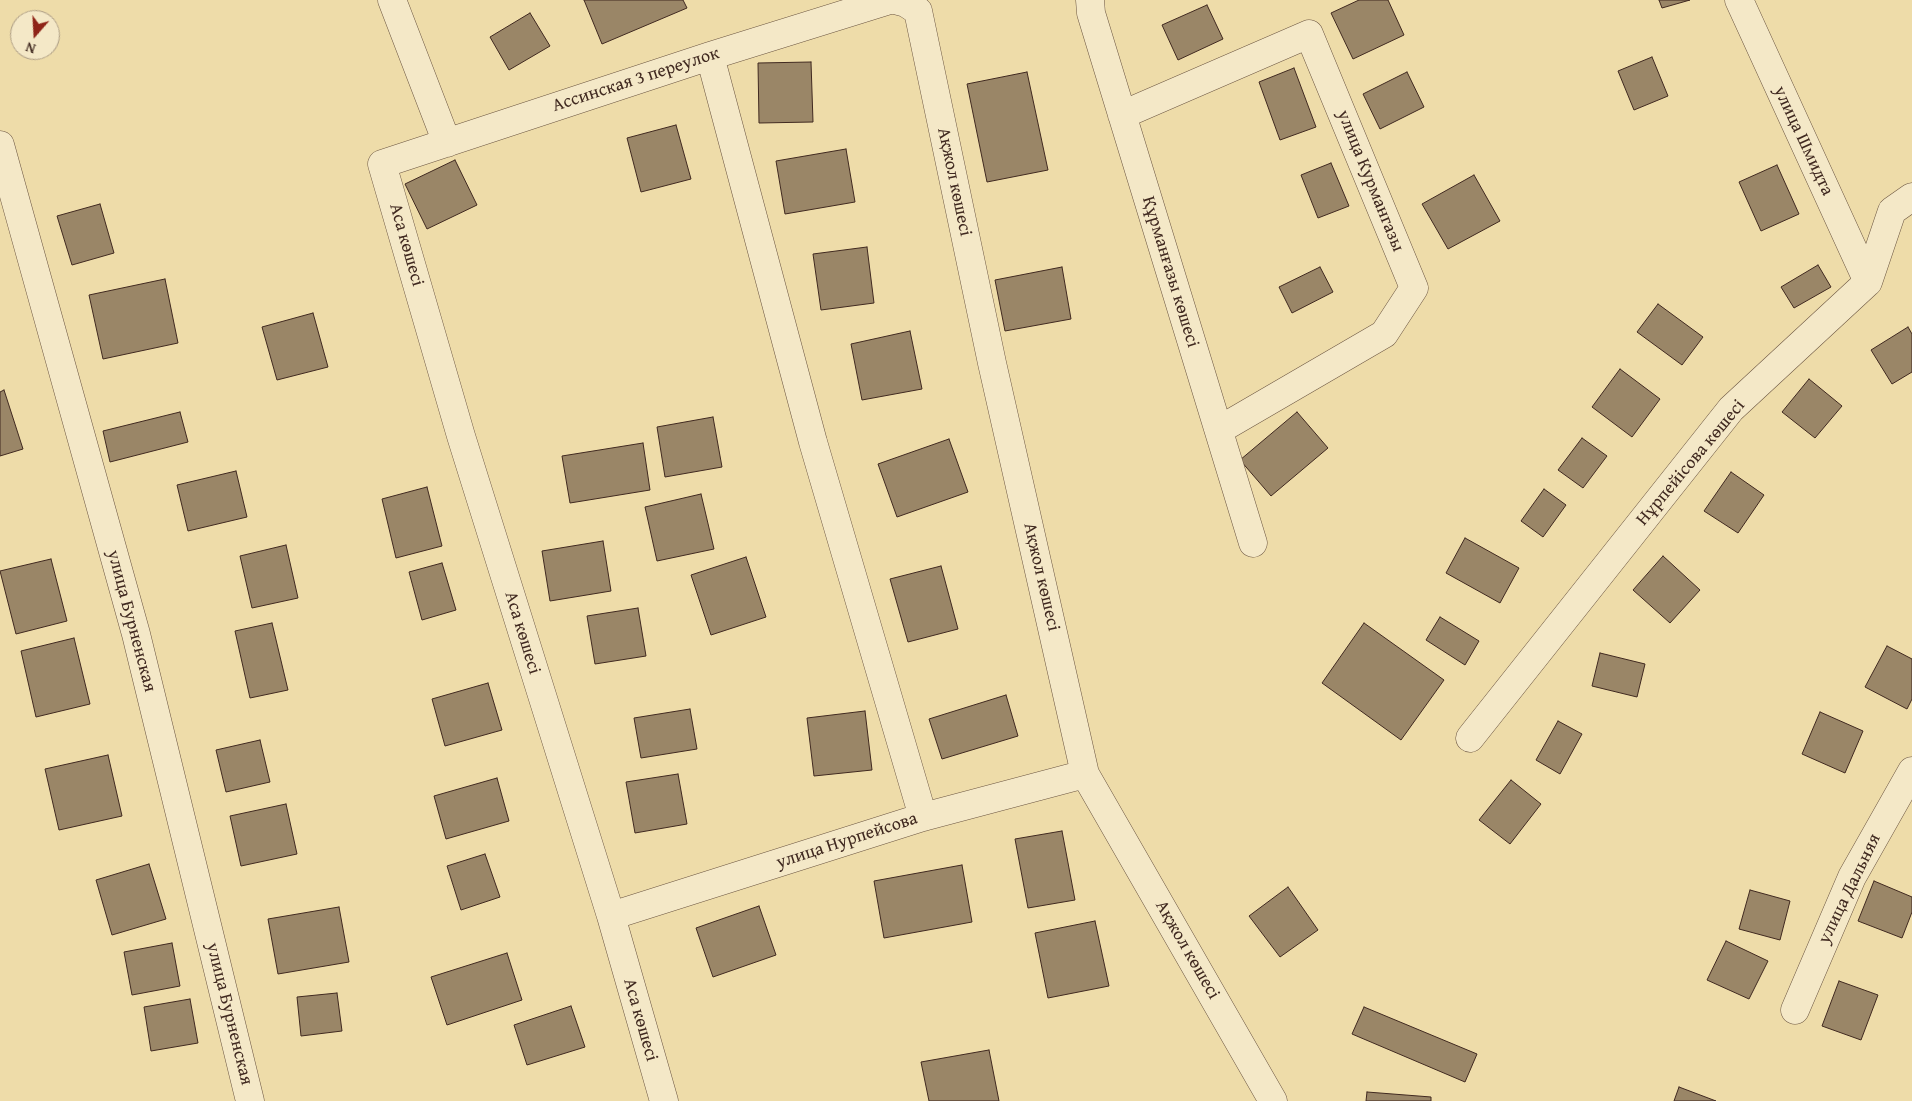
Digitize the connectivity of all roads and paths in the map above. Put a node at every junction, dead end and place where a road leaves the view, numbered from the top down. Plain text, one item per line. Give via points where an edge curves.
1 (392, 0) edge
2 (890, 0) edge
3 (1090, 0) edge
4 (1739, 0) edge
5 (907, 6) edge
6 (710, 56) junction
7 (1122, 115) junction
8 (447, 143) junction
9 (0, 145) edge
10 (382, 164) joint
11 (1912, 197) edge
12 (1868, 282) junction
13 (1219, 430) junction
14 (1253, 543) dead end
15 (1470, 738) dead end
16 (1912, 771) edge
17 (1085, 774) junction
18 (923, 817) junction
19 (610, 916) junction
20 (1795, 1010) dead end
21 (1268, 1099) edge
22 (250, 1101) edge
23 (664, 1101) edge

1 - 8 street
2 - 6 street, Ассинская 3 переулок
3 - 7 street, Құрманғазы көшесі via 1091,13
4 - 12 street, улица Шмидта
5 - 17 street, Ақжол көшесі
6 - 8 street, Ассинская 3 переулок
6 - 18 street via 813,442
7 - 13 street, Құрманғазы көшесі
7 - 13 street, улица Курмангазы via 1309,34 1414,288 1384,334
8 - 10 street, Ассинская 3 переулок
9 - 22 street, улица Бурненская via 136,634
10 - 19 street, Аса көшесі via 461,436
11 - 12 street, Нұрпейісова көшесі via 1892,211
12 - 15 street, Нұрпейісова көшесі via 1731,409
13 - 14 street, Құрманғазы көшесі
16 - 20 street, улица Дальняя via 1852,877
17 - 18 street, улица Нурпейсова
17 - 21 street, Ақжол көшесі
18 - 19 street, улица Нурпейсова
19 - 23 street, Аса көшесі

